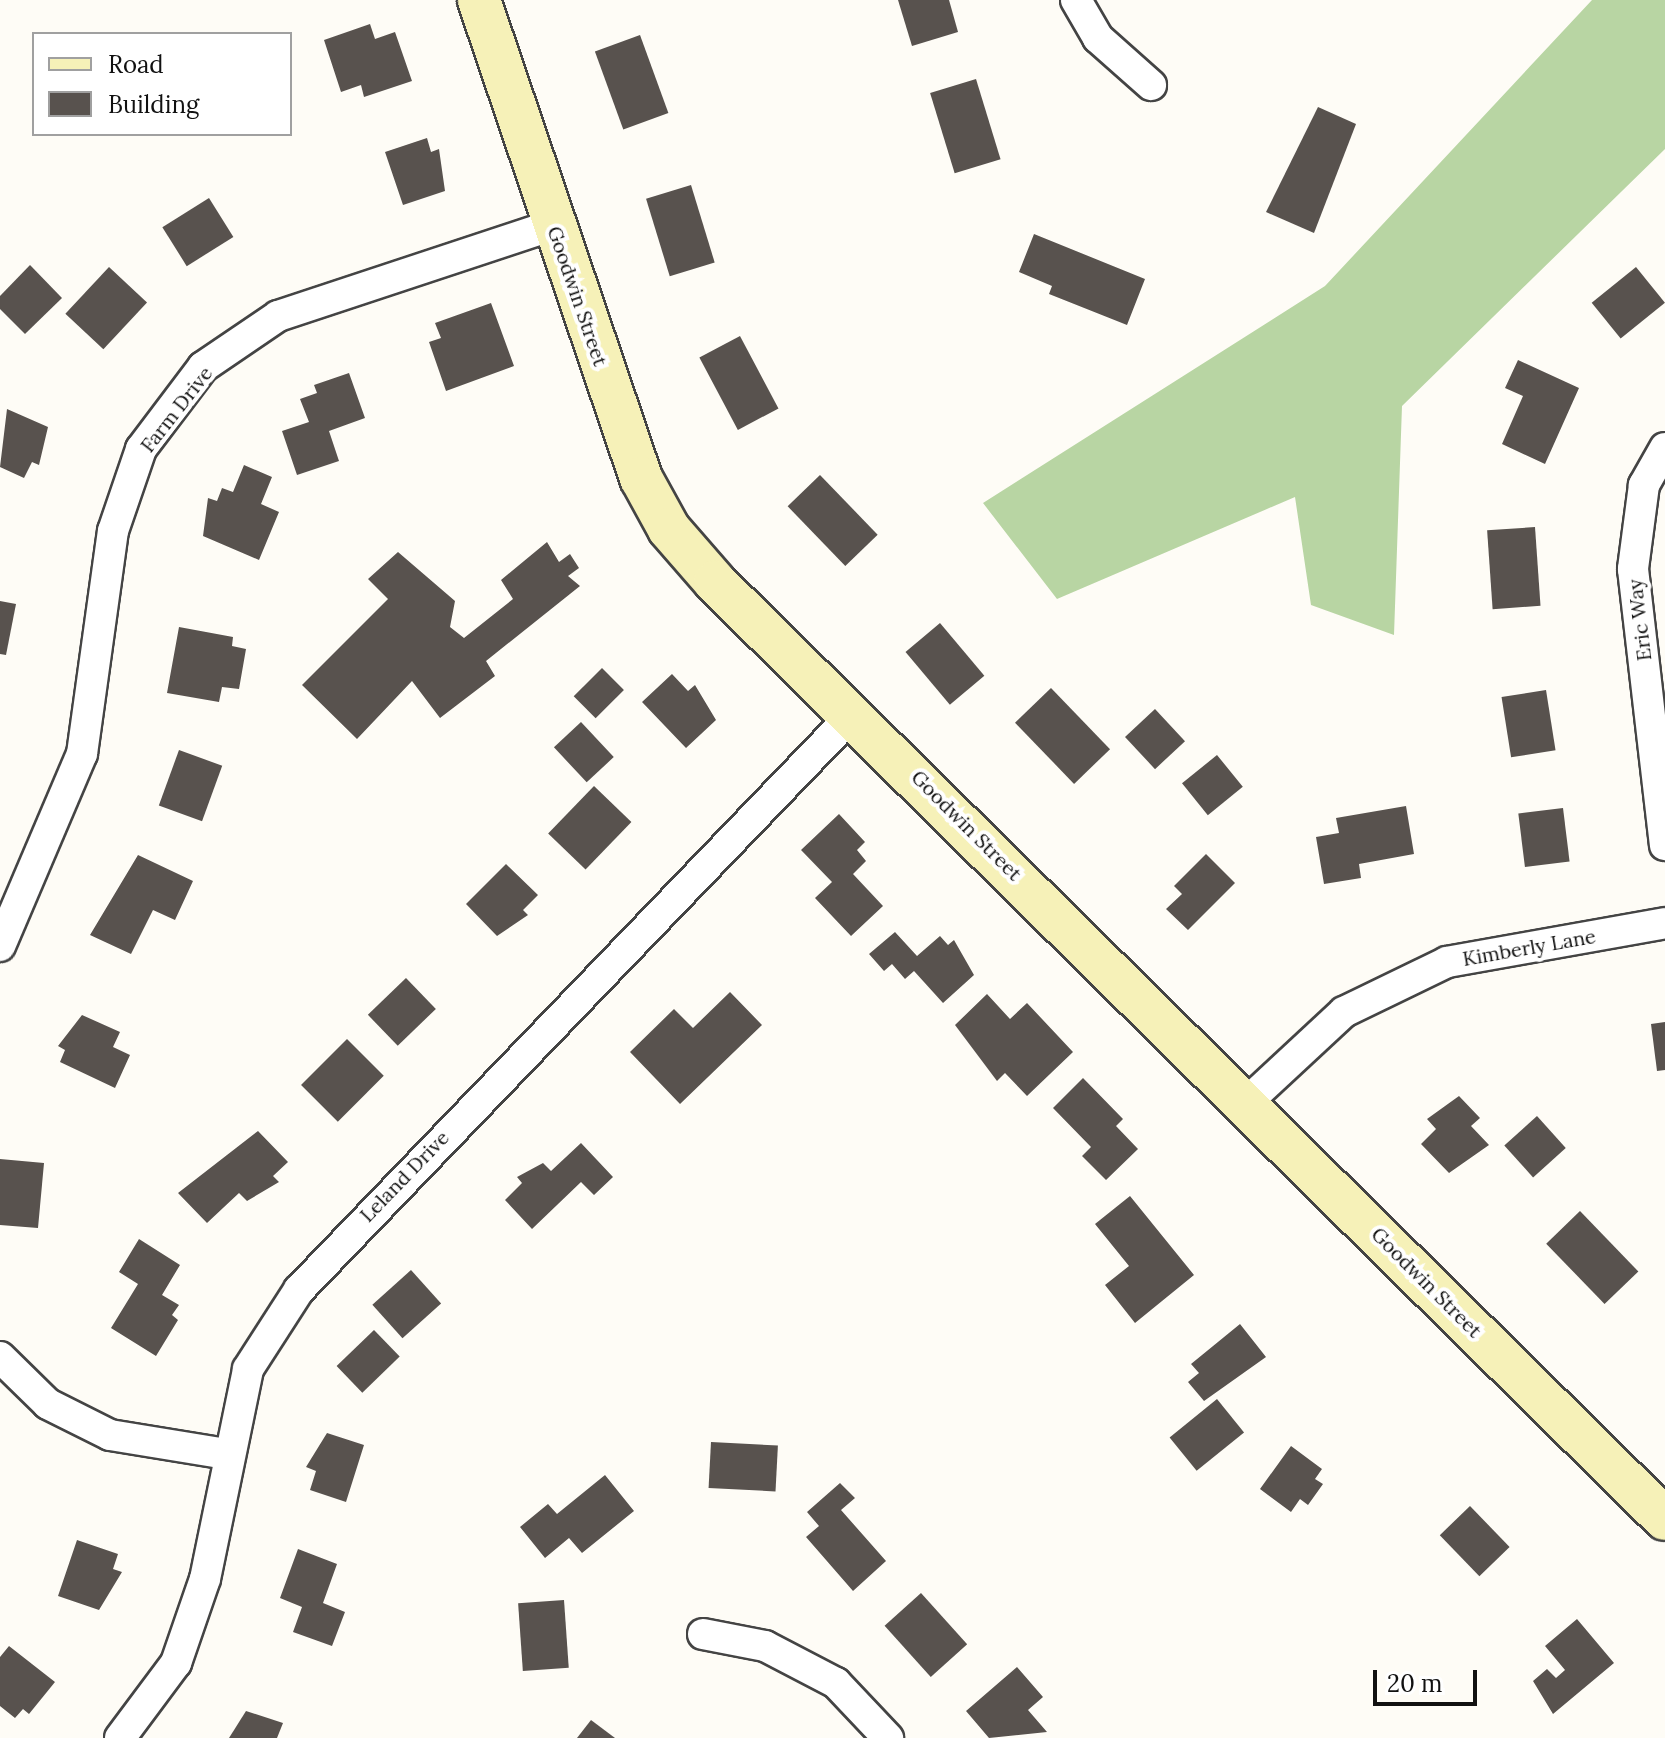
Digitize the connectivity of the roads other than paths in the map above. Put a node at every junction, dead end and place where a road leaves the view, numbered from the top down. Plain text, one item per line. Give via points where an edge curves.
1 (479, 0) edge
2 (1076, 0) edge
3 (1151, 85) dead end
4 (553, 225) junction
5 (1665, 448) edge
6 (854, 713) junction
7 (1665, 845) edge
8 (1665, 923) edge
9 (0, 946) edge
10 (1247, 1102) junction
11 (0, 1357) edge
12 (226, 1454) junction
13 (1665, 1519) edge
14 (703, 1634) dead end
15 (120, 1738) edge
16 (888, 1738) edge

1 - 4 street, Goodwin Street
2 - 3 street via 1098,38
4 - 6 street, Goodwin Street via 641,478 669,529
4 - 9 street, Farm Drive via 278,316 203,367 137,463 113,531 82,754
5 - 7 street, Eric Way via 1644,485 1633,569
6 - 10 street, Goodwin Street
6 - 12 street, Leland Drive via 299,1290 248,1369
8 - 10 street, Kimberly Lane via 1447,962 1344,1012
10 - 13 street, Goodwin Street
11 - 12 street via 48,1404 110,1435
12 - 15 street, Leland Drive via 205,1579 176,1663
14 - 16 street via 765,1646 836,1683

